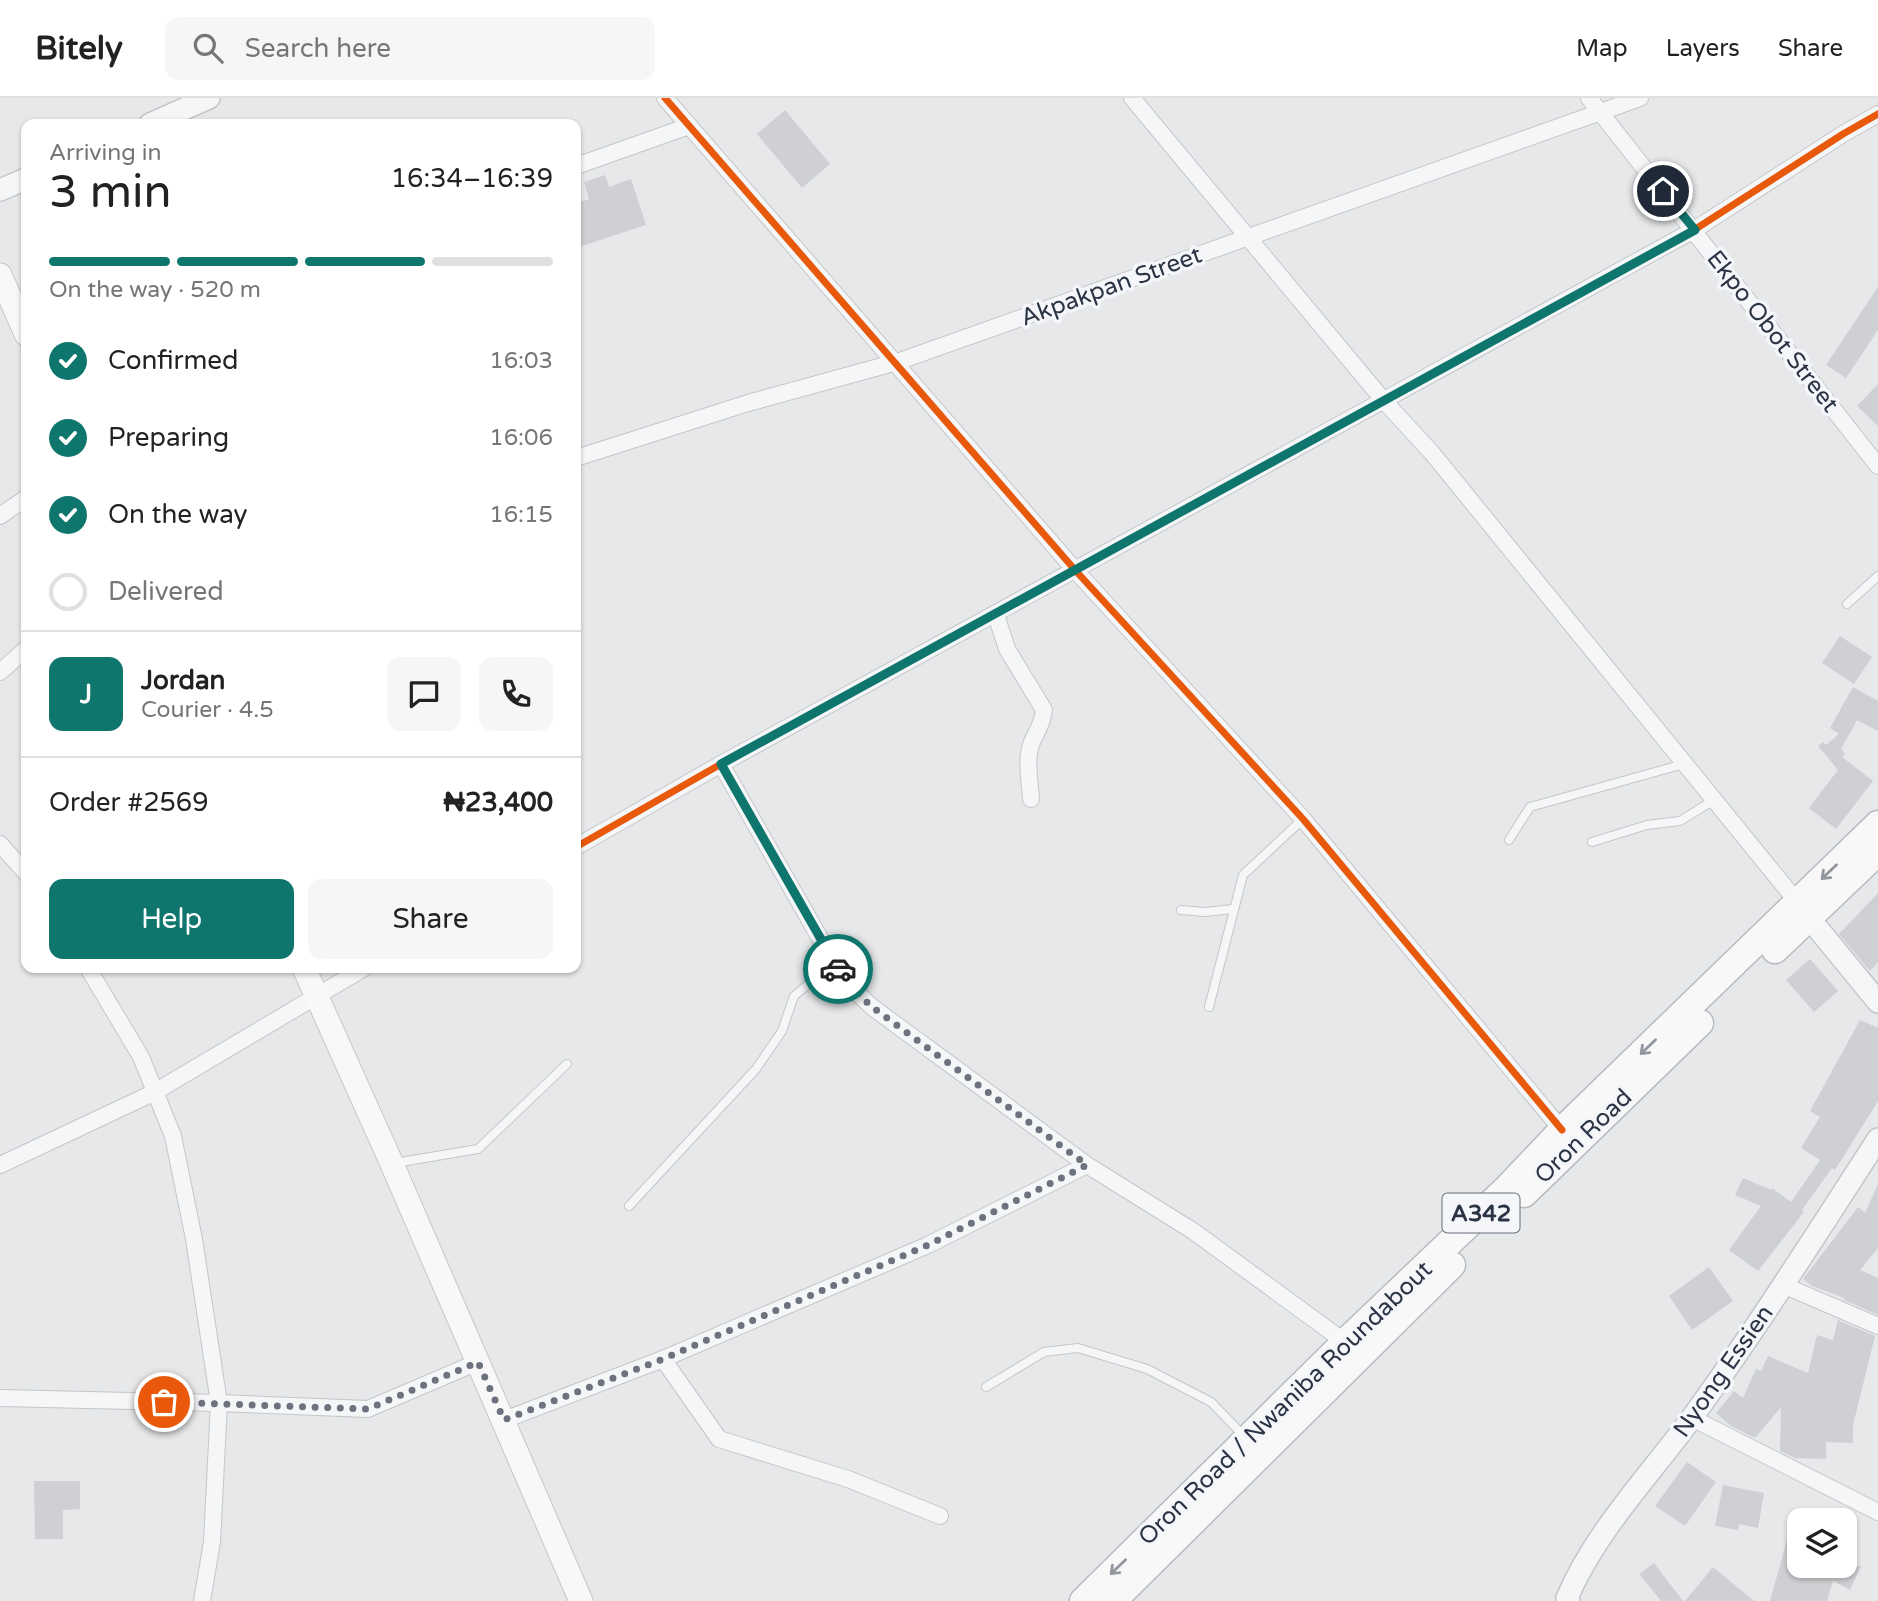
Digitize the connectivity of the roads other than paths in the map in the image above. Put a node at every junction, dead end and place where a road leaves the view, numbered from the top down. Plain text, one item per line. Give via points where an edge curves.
1 (209, 98) edge
2 (665, 98) edge
3 (1132, 98) edge
4 (1589, 98) edge
5 (1640, 98) edge
6 (1601, 114) junction
7 (1878, 114) edge
8 (161, 119) edge
9 (690, 126) junction
10 (581, 164) edge
11 (21, 181) edge
12 (0, 190) edge
13 (1695, 230) junction
14 (1249, 237) junction
15 (0, 275) edge
16 (21, 323) edge
17 (897, 362) junction
18 (1384, 401) junction
19 (581, 456) edge
20 (1878, 466) edge
21 (21, 501) edge
22 (0, 516) edge
23 (1075, 570) junction
24 (1878, 576) edge
25 (1847, 604) dead end
26 (996, 615) junction
27 (21, 653) edge
28 (0, 672) edge
29 (721, 764) junction
30 (1684, 764) junction
31 (1031, 799) dead end
32 (1714, 800) junction
33 (1303, 819) junction
34 (1878, 824) edge
35 (1509, 841) dead end
36 (1592, 842) dead end
37 (0, 844) edge
38 (581, 844) edge
39 (1878, 852) edge
40 (21, 867) edge
41 (1233, 909) junction
42 (1181, 910) dead end
43 (1803, 911) junction
44 (834, 963) junction
45 (91, 973) edge
46 (306, 973) edge
47 (355, 973) edge
48 (316, 995) junction
49 (1878, 1002) edge
50 (1209, 1007) dead end
51 (567, 1064) dead end
52 (153, 1093) junction
53 (1562, 1130) junction
54 (1878, 1139) edge
55 (393, 1164) junction
56 (0, 1165) edge
57 (1087, 1165) junction
58 (629, 1206) dead end
59 (1783, 1285) junction
60 (1878, 1326) edge
61 (1345, 1342) junction
62 (663, 1359) junction
63 (478, 1362) junction
64 (986, 1387) dead end
65 (0, 1398) edge
66 (219, 1402) junction
67 (1692, 1418) junction
68 (504, 1420) junction
69 (1248, 1440) junction
70 (1878, 1512) edge
71 (940, 1516) dead end
72 (1129, 1595) edge
73 (202, 1601) edge
74 (582, 1601) edge
75 (1083, 1601) edge
76 (1569, 1601) edge

1 - 8 street
2 - 9 street
3 - 14 street
4 - 6 street, Ekpo Obot Street
5 - 6 street, Akpakpan Street
6 - 13 street, Ekpo Obot Street
6 - 14 street, Akpakpan Street
7 - 13 street
9 - 10 street
9 - 17 street
11 - 12 street
13 - 18 street
13 - 20 street, Ekpo Obot Street
14 - 17 street, Akpakpan Street
14 - 18 street
15 - 16 main road
17 - 19 street, Akpakpan Street
17 - 23 street
18 - 23 street
18 - 30 street via 1432,453
21 - 22 street
23 - 26 street
23 - 33 street
24 - 25 lane
26 - 29 street
26 - 31 street via 1007,649 1044,710 1028,763
27 - 28 street
29 - 38 street
29 - 44 street
30 - 32 street
30 - 35 lane via 1530,807
32 - 36 lane via 1680,821 1647,825
32 - 43 street
33 - 41 lane via 1243,875
33 - 53 street
34 -> 43 highway, Oron Road / Nwaniba Roundabout / A342
37 - 40 street
39 - 43 highway, Oron Road / A342
41 - 42 lane
41 - 50 lane
43 - 49 street
43 -> 53 highway, Oron Road / Nwaniba Roundabout / A342
43 - 72 highway, Oron Road / A342
44 - 57 street via 872,1007
44 - 58 lane via 794,996 782,1031 756,1069
45 - 52 street via 141,1057
46 - 48 main road
47 - 48 street
48 - 52 street
48 - 55 main road
51 - 55 lane via 478,1149
52 - 56 street
52 - 66 street via 173,1136
53 - 61 highway, Oron Road / Nwaniba Roundabout / A342
54 - 59 street, Nyong Essien
55 - 63 main road
57 - 61 street via 1193,1231
57 - 62 street via 928,1245
59 - 60 street
59 - 67 street, Nyong Essien
61 - 69 highway, Oron Road / Nwaniba Roundabout / A342
62 - 68 street
62 - 71 street via 719,1439 848,1479
63 - 66 street via 368,1409
63 - 68 main road
64 - 69 lane via 1044,1352 1078,1348 1147,1368 1211,1402
65 - 66 street
66 - 73 street via 212,1542
67 - 70 street
67 - 76 street, Nyong Essien via 1592,1551
68 - 74 main road
69 -> 75 highway, Oron Road / Nwaniba Roundabout / A342

